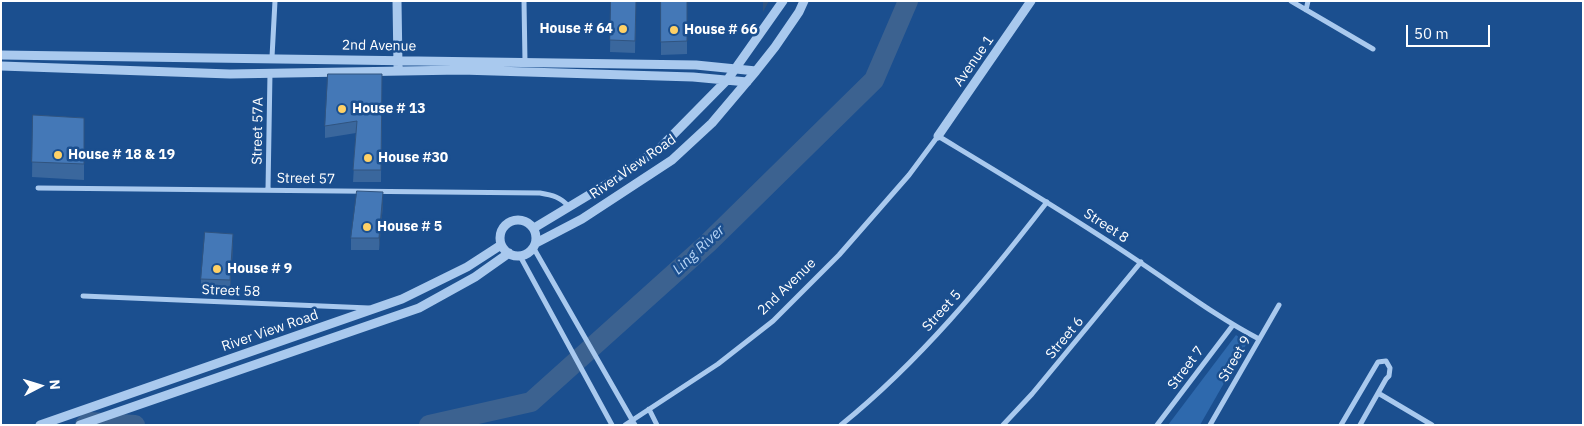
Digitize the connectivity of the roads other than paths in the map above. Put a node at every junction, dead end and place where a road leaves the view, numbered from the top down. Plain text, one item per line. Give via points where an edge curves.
1 (275, 1) edge
2 (396, 1) edge
3 (524, 1) edge
4 (783, 1) edge
5 (804, 1) edge
6 (1032, 1) edge
7 (1291, 1) edge
8 (1308, 1) edge
9 (1306, 10) junction
10 (1374, 49) dead end
11 (1, 54) edge
12 (272, 57) junction
13 (398, 61) junction
14 (525, 62) junction
15 (1, 66) edge
16 (736, 68) junction
17 (398, 71) junction
18 (756, 71) junction
19 (270, 73) junction
20 (728, 79) junction
21 (747, 82) junction
22 (938, 136) junction
23 (38, 188) dead end
24 (268, 189) junction
25 (1047, 202) junction
26 (569, 208) junction
27 (534, 228) junction
28 (501, 245) junction
29 (535, 245) junction
30 (509, 254) junction
31 (520, 256) junction
32 (1141, 262) junction
33 (83, 296) dead end
34 (1279, 304) dead end
35 (377, 308) junction
36 (1233, 326) junction
37 (1259, 339) junction
38 (1378, 393) junction
39 (649, 409) junction
40 (633, 422) edge
41 (40, 425) edge
42 (80, 425) edge
43 (612, 425) edge
44 (625, 425) edge
45 (657, 425) edge
46 (841, 425) edge
47 (1003, 425) edge
48 (1157, 425) edge
49 (1210, 425) edge
50 (1341, 425) edge
51 (1360, 425) edge
52 (1432, 425) edge

1 - 12 street
2 - 13 street
3 - 14 street
4 - 16 street, River View Road
5 - 18 street, River View Road via 790,26
6 - 22 street, Avenue 1
7 - 9 street
8 - 9 street
9 - 10 street
11 - 12 street, 2nd Avenue
12 - 13 street, 2nd Avenue
12 - 19 street
13 - 14 street, 2nd Avenue
13 - 17 street
14 - 16 street, 2nd Avenue
15 - 19 street, 2nd Avenue
16 - 18 street, 2nd Avenue
16 - 20 street, River View Road
17 - 19 street, 2nd Avenue
17 - 20 street, 2nd Avenue via 462,70
18 - 21 street, River View Road
19 - 24 street, Street 57A
20 - 21 street, 2nd Avenue
20 - 26 street, River View Road via 661,147
21 - 29 street, River View Road via 712,123 672,160 582,219
22 - 25 street, Street 8
22 - 39 street, 2nd Avenue via 909,175 839,255 773,321 718,364
23 - 24 street, Street 57
24 - 26 street, Street 57 via 540,193 564,200
25 - 32 street, Street 8
25 - 46 street, Street 5 via 955,315 883,388
26 - 27 street, River View Road
27 - 28 street via 522,220 508,222 499,233
27 - 29 street
28 - 30 street
28 - 35 street, River View Road via 467,267
29 - 31 street via 527,255
29 - 40 street
30 - 31 street
30 - 42 street, River View Road via 476,277 419,308
31 - 43 street
32 - 36 street, Street 8
32 - 47 street, Street 6
33 - 35 street, Street 58
34 - 37 street, Street 9
35 - 41 street, River View Road
36 - 37 street, Street 8
36 - 48 street, Street 7
37 - 49 street, Street 9
38 - 50 street via 1389,376 1390,368 1386,361 1378,362
38 - 51 street
38 - 52 street
39 - 40 street, 2nd Avenue
39 - 45 street
40 - 44 street, 2nd Avenue

